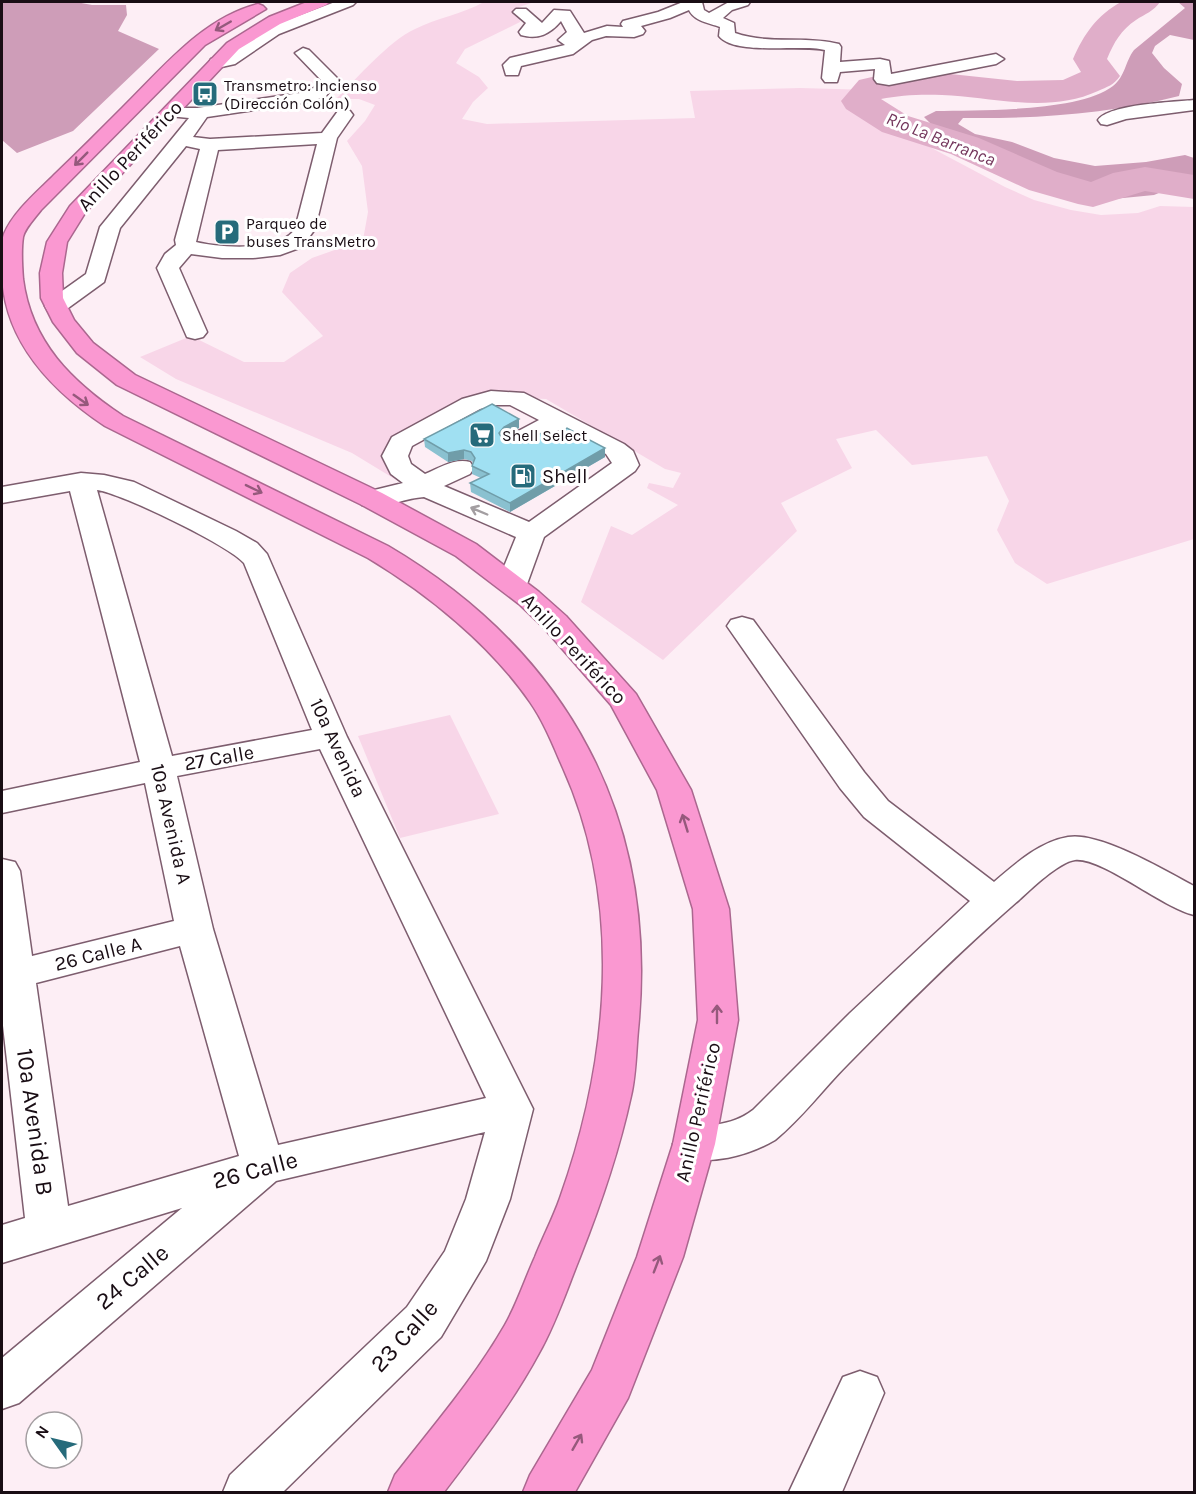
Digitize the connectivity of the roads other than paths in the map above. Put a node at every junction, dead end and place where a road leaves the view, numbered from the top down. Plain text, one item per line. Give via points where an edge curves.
1 (276, 2) edge
2 (321, 2) edge
3 (348, 2) edge
4 (695, 2) edge
5 (743, 2) edge
6 (521, 12) dead end
7 (711, 20) junction
8 (586, 38) junction
9 (303, 52) dead end
10 (996, 59) dead end
11 (217, 63) junction
12 (512, 70) dead end
13 (1194, 105) edge
14 (344, 115) dead end
15 (1107, 120) dead end
16 (182, 122) junction
17 (328, 138) junction
18 (210, 145) junction
19 (187, 246) junction
20 (56, 306) junction
21 (195, 332) dead end
22 (558, 420) junction
23 (514, 443) edge
24 (461, 468) dead end
25 (81, 482) junction
26 (426, 487) junction
27 (2, 495) edge
28 (372, 499) junction
29 (531, 534) junction
30 (512, 584) junction
31 (742, 626) dead end
32 (331, 737) junction
33 (159, 769) junction
34 (2, 802) edge
35 (2, 871) edge
36 (993, 900) junction
37 (1194, 902) edge
38 (194, 929) junction
39 (8, 976) edge
40 (512, 1109) junction
41 (694, 1144) junction
42 (264, 1166) junction
43 (50, 1229) junction
44 (2, 1244) edge
45 (2, 1387) edge
46 (860, 1393) dead end
47 (248, 1492) edge
48 (413, 1492) edge
49 (548, 1492) edge
50 (814, 1492) edge

1 -> 48 highway, Anillo Periférico via 237,18 199,42 34,206 14,234 4,260 2,297 22,345 41,369 80,400 144,436 370,547 415,574 464,612 543,697 593,796 606,834 622,927 623,986 610,1093 582,1198 524,1336 487,1396
2 - 11 highway, Anillo Periférico via 256,29
3 - 11 street via 273,31 229,60
4 - 7 street via 697,12
4 - 8 street via 629,24 637,31 634,32 604,31
5 - 7 street via 727,7
6 - 8 street via 534,22 528,33 546,28 563,13 576,33 566,40
7 - 10 street via 726,24 728,36 750,44 830,46 834,48 832,73 880,64 883,79 889,80
8 - 12 street via 567,51 516,62 511,65
9 - 16 street via 330,80 320,92
11 - 16 highway, Anillo Periférico
13 - 15 street via 1122,114
14 - 17 street
16 - 18 street
16 - 20 street via 110,227 96,277
16 - 20 highway, Anillo Periférico via 77,210 57,242 51,273
17 - 18 street
17 - 19 street via 305,229 298,240 276,250 210,252
18 - 19 street via 185,240
19 - 21 street via 168,268
20 - 28 highway, Anillo Periférico via 85,348 126,381
22 - 23 street
22 - 26 street via 514,398 491,398 471,404 401,442 395,456 400,468
22 - 29 street via 615,449 626,465
24 - 26 street
25 - 27 street
25 - 32 street, 10a Avenida via 125,488 248,549 257,560
25 - 33 street, 10a Avenida A
26 - 28 street
29 -> 26 street
28 - 30 highway, Anillo Periférico via 466,550
29 - 30 street
41 -> 30 highway, Anillo Periférico via 718,1020 711,909 674,790 625,701 555,622
31 - 36 street via 876,809
32 - 33 street, 27 Calle
32 - 40 street, 10a Avenida
33 - 34 street, 27 Calle
33 - 38 street, 10a Avenida A
35 - 39 street, 10a Avenida B
36 - 37 street via 1046,858 1068,847 1100,854
36 - 41 street via 754,1132 725,1141
38 - 39 street, 26 Calle A
38 - 42 street, 10a Avenida A
39 - 43 street, 10a Avenida B
40 - 42 street, 26 Calle
40 - 47 street, 23 Calle via 488,1199 467,1251 424,1322
49 -> 41 highway, Anillo Periférico via 611,1382 660,1257
42 - 43 street, 26 Calle
42 - 45 street, 24 Calle
43 - 44 street, 26 Calle
46 - 50 street

